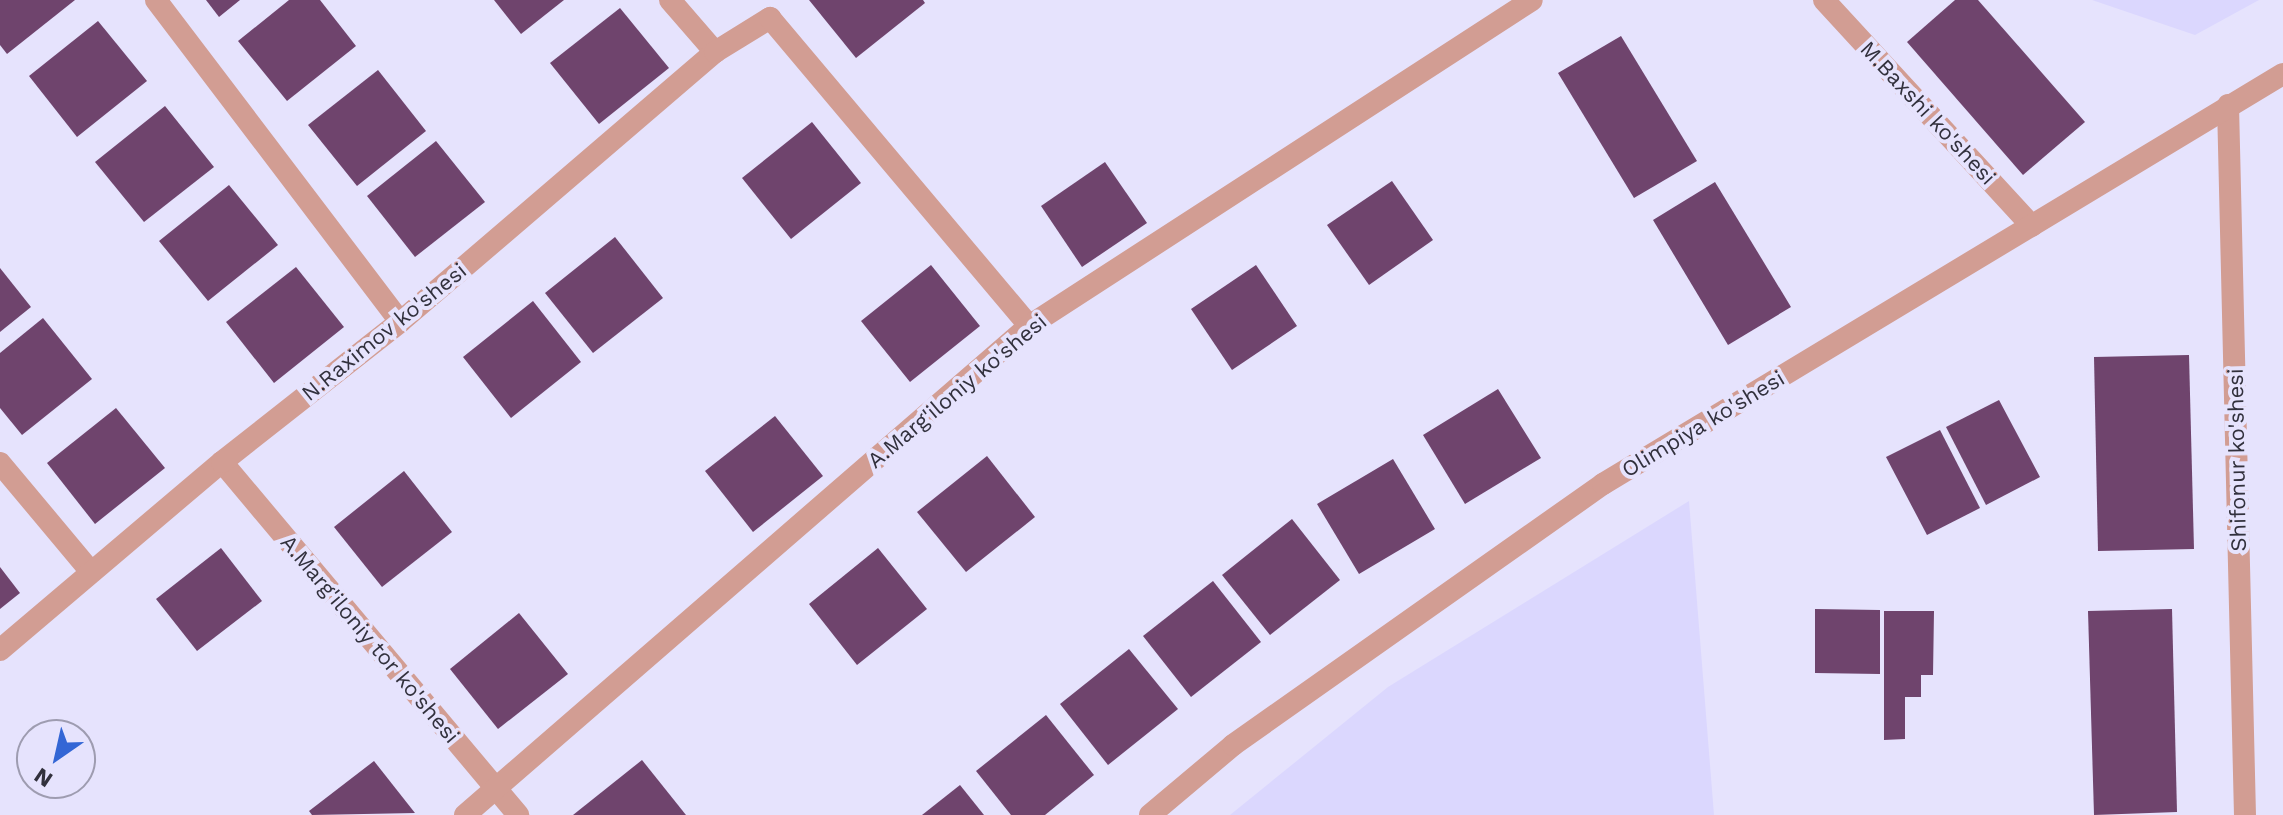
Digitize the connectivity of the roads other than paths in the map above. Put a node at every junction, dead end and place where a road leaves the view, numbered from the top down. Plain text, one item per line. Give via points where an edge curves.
1 (156, 0) edge
2 (670, 0) edge
3 (1532, 0) edge
4 (1824, 0) edge
5 (715, 52) junction
6 (2283, 74) edge
7 (2228, 105) junction
8 (2032, 226) junction
9 (400, 322) junction
10 (1029, 326) junction
11 (222, 462) junction
12 (0, 463) edge
13 (91, 572) junction
14 (0, 650) edge
15 (496, 789) junction
16 (465, 815) edge
17 (518, 815) edge
18 (1150, 815) edge
19 (2245, 815) edge

1 - 9 street
2 - 5 street
3 - 10 street, A.Marg'iloniy ko'shesi
4 - 8 street, M.Baxshi ko'shesi
5 - 9 street, N.Raximov ko'shesi
5 - 10 street, N.Raximov ko'shesi via 770,18
6 - 7 street, Olimpiya ko'shesi
7 - 8 street, Olimpiya ko'shesi
7 - 19 street, Shifonur ko'shesi
8 - 18 street, Olimpiya ko'shesi via 1603,484 1233,745
9 - 11 street, N.Raximov ko'shesi
10 - 15 street, A.Marg'iloniy ko'shesi
11 - 13 street, N.Raximov ko'shesi
11 - 15 street, A.Marg'iloniy tor ko'shesi
12 - 13 street
13 - 14 street, N.Raximov ko'shesi
15 - 16 street, A.Marg'iloniy ko'shesi
15 - 17 street, A.Marg'iloniy tor ko'shesi

